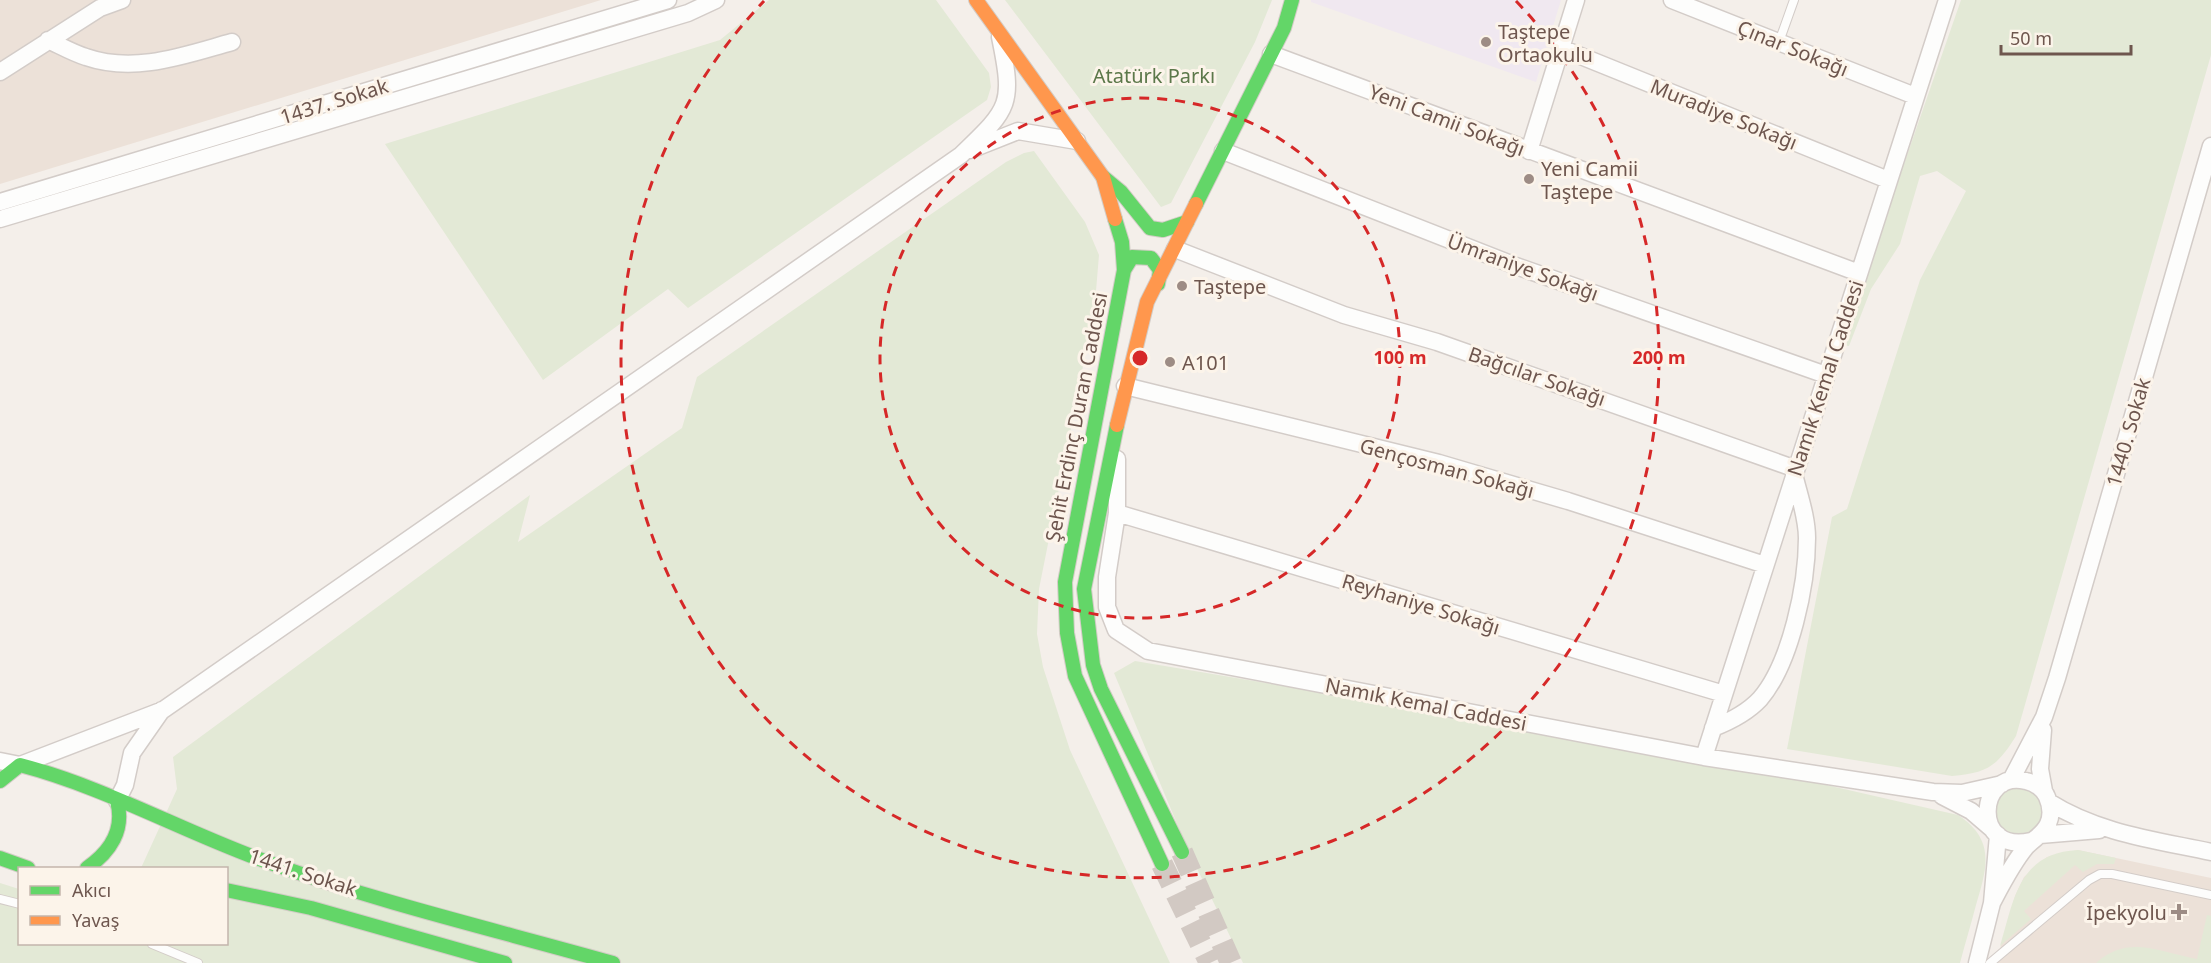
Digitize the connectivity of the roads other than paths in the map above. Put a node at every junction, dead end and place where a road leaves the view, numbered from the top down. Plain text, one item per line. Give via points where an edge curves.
1 (122, 0) edge
2 (668, 0) edge
3 (716, 0) edge
4 (976, 0) edge
5 (1292, 0) edge
6 (1576, 0) edge
7 (1672, 0) edge
8 (1794, 0) edge
9 (1947, 0) edge
10 (999, 30) junction
11 (48, 40) junction
12 (232, 42) dead end
13 (1779, 42) junction
14 (1561, 48) junction
15 (1271, 54) junction
16 (0, 72) edge
17 (1915, 96) junction
18 (1077, 141) junction
19 (2211, 146) edge
20 (1222, 151) junction
21 (1529, 151) junction
22 (961, 154) junction
23 (1103, 177) junction
24 (1888, 180) junction
25 (0, 202) edge
26 (0, 219) edge
27 (1187, 222) junction
28 (1175, 249) junction
29 (1124, 270) junction
30 (1859, 273) junction
31 (1158, 285) junction
32 (1826, 375) junction
33 (1125, 386) junction
34 (1117, 425) junction
35 (1795, 471) junction
36 (1117, 513) junction
37 (1765, 565) junction
38 (1724, 694) junction
39 (163, 710) junction
40 (2044, 717) junction
41 (1713, 728) junction
42 (1704, 757) junction
43 (0, 761) edge
44 (20, 765) junction
45 (0, 781) edge
46 (2006, 782) junction
47 (1932, 792) junction
48 (2046, 796) junction
49 (117, 801) junction
50 (2106, 830) junction
51 (1995, 832) junction
52 (2036, 838) junction
53 (1182, 852) tunnel mouth
54 (2211, 852) edge
55 (0, 858) edge
56 (1162, 864) tunnel mouth
57 (25, 867) edge
58 (88, 867) edge
59 (228, 890) edge
60 (2211, 895) edge
61 (0, 899) edge
62 (1992, 903) junction
63 (18, 904) edge
64 (154, 945) edge
65 (198, 963) edge
66 (506, 963) edge
67 (613, 963) edge
68 (1977, 963) edge
69 (1990, 963) edge

1 - 11 street via 100,8
2 - 25 street, 1437. Sokak
3 - 26 street via 688,13
4 - 10 main road, Şehit Erdinç Duran Caddesi
5 - 15 main road, Şehit Erdinç Duran Caddesi
6 - 14 street
7 - 13 street, Çınar Sokağı
8 - 13 lane
9 - 17 street, Namık Kemal Caddesi
10 - 18 main road, Şehit Erdinç Duran Caddesi
10 - 22 street via 1008,94 999,116
11 - 12 street via 87,58 136,65
11 - 16 street
13 - 17 street, Çınar Sokağı
14 - 21 street
14 - 24 street, Muradiye Sokağı
15 - 20 main road, Şehit Erdinç Duran Caddesi
15 - 21 street, Yeni Camii Sokağı
17 - 24 street, Namık Kemal Caddesi
18 - 22 street via 1018,132
18 - 23 main road, Şehit Erdinç Duran Caddesi
19 - 40 street, 1440. Sokak
20 - 27 main road, Şehit Erdinç Duran Caddesi
20 - 32 street, Ümraniye Sokağı via 1516,266
21 - 30 street, Yeni Camii Sokağı
22 - 39 street
23 - 27 main road via 1121,192 1150,228 1163,230
23 - 29 main road, Şehit Erdinç Duran Caddesi via 1122,242
24 - 30 street, Namık Kemal Caddesi
27 - 28 main road, Şehit Erdinç Duran Caddesi
28 - 31 main road, Şehit Erdinç Duran Caddesi
28 - 35 street, Bağcılar Sokağı via 1344,315 1437,342
29 - 31 main road via 1132,257 1146,254 1160,266
29 - 56 main road, Şehit Erdinç Duran Caddesi via 1065,582 1067,633 1075,676
30 - 32 street, Namık Kemal Caddesi
31 - 33 main road, Şehit Erdinç Duran Caddesi via 1147,302
32 - 35 street, Namık Kemal Caddesi
33 - 34 main road, Şehit Erdinç Duran Caddesi
33 - 37 street, Gençosman Sokağı via 1439,464
34 - 36 street
34 - 53 main road, Şehit Erdinç Duran Caddesi via 1084,589 1092,665
35 - 37 street, Namık Kemal Caddesi
35 - 41 street via 1807,536 1804,580 1791,636 1760,698 1737,718
36 - 38 street, Reyhaniye Sokağı
36 - 42 street, Namık Kemal Caddesi via 1107,577 1107,607 1116,630 1148,651
37 - 38 street, Namık Kemal Caddesi
38 - 41 street, Namık Kemal Caddesi
39 - 44 street
39 - 49 street via 132,753
40 - 46 street
40 - 48 street via 2040,769
41 - 42 street, Namık Kemal Caddesi
42 - 47 street, Namık Kemal Caddesi
43 - 44 street, 1441. Sokak
44 - 45 main road
44 - 49 main road, 1441. Sokak via 86,784
46 - 47 street via 1962,793
46 - 48 street via 2032,782
46 - 51 street via 1989,801 1987,811
47 - 51 street via 1971,811
48 - 50 street via 2080,820
48 - 52 street via 2050,817
49 - 58 main road via 122,812 116,837 102,857
49 - 67 main road, 1441. Sokak via 226,847 318,879
50 - 52 street
50 - 54 street
51 - 52 street via 2011,843
51 - 62 street
52 - 62 street via 2014,864
55 - 57 main road
59 - 66 main road, 1441. Sokak via 311,908
60 - 69 lane via 2100,874
61 - 63 lane
62 - 68 street
64 - 65 lane

